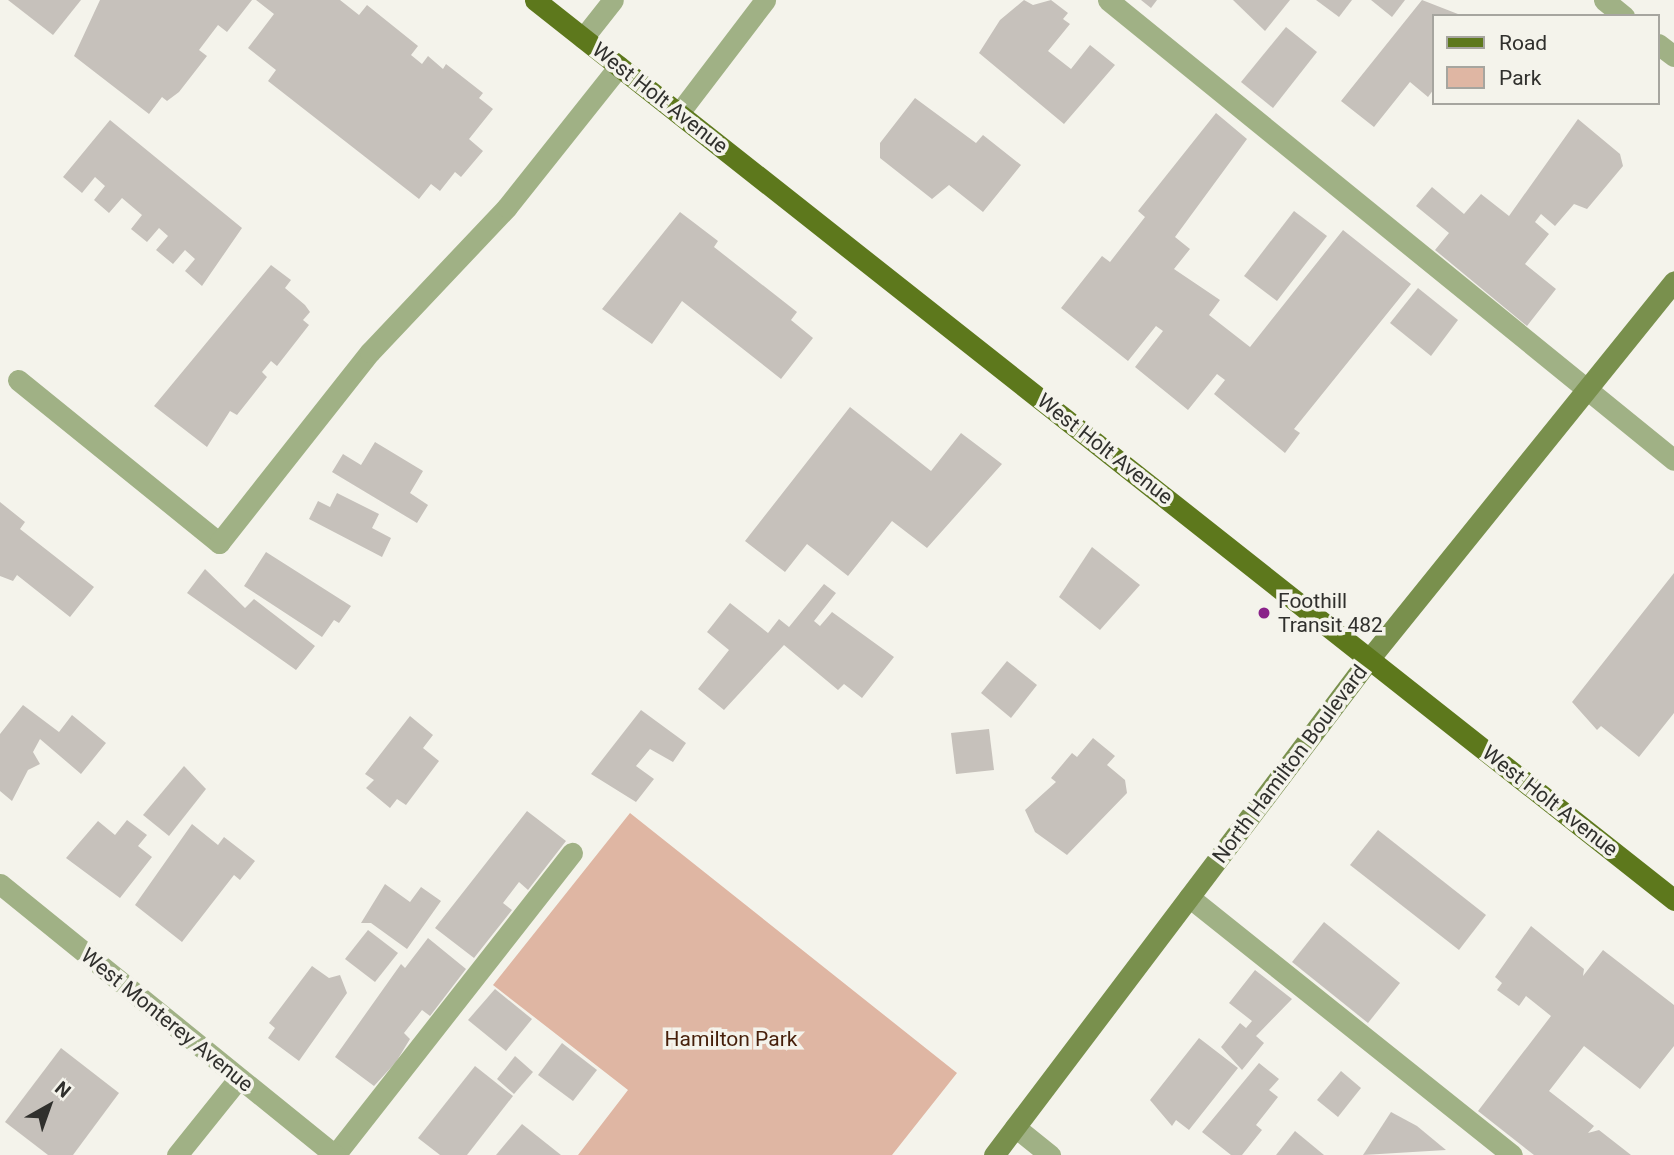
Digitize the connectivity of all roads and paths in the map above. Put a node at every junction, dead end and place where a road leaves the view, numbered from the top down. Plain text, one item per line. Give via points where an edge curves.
1 (535, 0) edge
2 (613, 0) edge
3 (765, 0) edge
4 (1108, 0) edge
5 (1604, 0) edge
6 (1621, 14) edge
7 (583, 38) junction
8 (619, 66) junction
9 (679, 113) junction
10 (1674, 281) edge
11 (18, 380) dead end
12 (1586, 390) junction
13 (1674, 460) edge
14 (1370, 658) junction
15 (572, 853) dead end
16 (0, 884) edge
17 (1189, 897) junction
18 (1674, 900) edge
19 (239, 1079) junction
20 (1015, 1127) junction
21 (177, 1155) edge
22 (335, 1155) edge
23 (994, 1155) edge
24 (1051, 1155) edge
25 (1512, 1155) edge

1 - 7 main road, West Holt Avenue
2 - 7 street
3 - 9 street
4 - 12 street
5 - 6 street
7 - 8 main road, West Holt Avenue
8 - 9 main road, West Holt Avenue
8 - 11 street via 507,206 370,352 219,543
9 - 14 main road, West Holt Avenue
10 - 12 street, North Hamilton Boulevard
12 - 13 street
12 - 14 street, North Hamilton Boulevard
14 - 17 street, North Hamilton Boulevard
14 - 18 main road, West Holt Avenue
15 - 22 street
16 - 19 street, West Monterey Avenue
17 - 20 street, North Hamilton Boulevard
17 - 25 street
19 - 21 street
19 - 22 street, West Monterey Avenue
20 - 23 street, North Hamilton Boulevard
20 - 24 street

